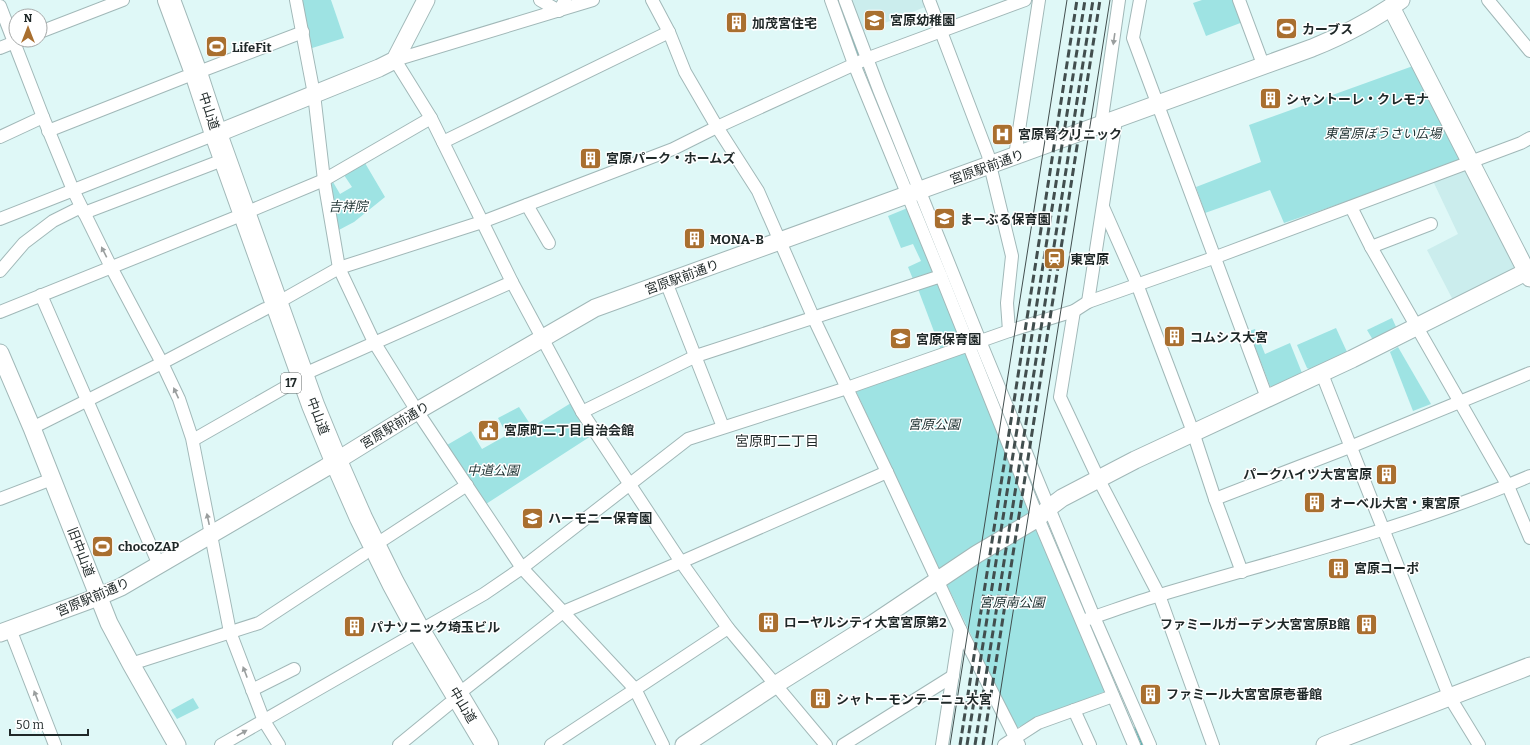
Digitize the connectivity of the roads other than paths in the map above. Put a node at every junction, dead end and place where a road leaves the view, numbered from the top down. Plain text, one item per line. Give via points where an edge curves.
1 (123, 0) edge
2 (158, 0) edge
3 (169, 0) edge
4 (296, 0) edge
5 (426, 0) edge
6 (540, 0) edge
7 (565, 0) edge
8 (593, 0) edge
9 (652, 0) edge
10 (831, 0) edge
11 (845, 0) edge
12 (930, 0) edge
13 (1025, 0) edge
14 (1039, 0) edge
15 (1119, 0) edge
16 (1140, 0) edge
17 (1239, 0) edge
18 (1488, 0) edge
19 (1393, 2) edge
20 (0, 6) edge
21 (559, 11) junction
22 (8, 22) edge
23 (48, 29) edge
24 (941, 31) junction
25 (303, 32) junction
26 (669, 32) junction
27 (19, 48) edge
28 (1530, 51) edge
29 (395, 60) junction
30 (860, 61) junction
31 (1264, 66) junction
32 (190, 75) junction
33 (314, 94) junction
34 (1159, 105) junction
35 (43, 117) junction
36 (431, 118) junction
37 (1108, 123) junction
38 (717, 127) junction
39 (48, 131) junction
40 (211, 136) junction
41 (0, 137) edge
42 (1530, 138) edge
43 (443, 142) junction
44 (1015, 156) junction
45 (1471, 162) junction
46 (215, 164) junction
47 (990, 165) junction
48 (324, 180) junction
49 (73, 190) junction
50 (914, 193) junction
51 (527, 205) junction
52 (1103, 207) junction
53 (1351, 207) junction
54 (83, 210) junction
55 (240, 215) junction
56 (0, 219) edge
57 (482, 222) junction
58 (1431, 224) dead end
59 (781, 241) junction
60 (548, 244) dead end
61 (1371, 247) junction
62 (1216, 257) junction
63 (111, 267) junction
64 (339, 268) junction
65 (0, 271) edge
66 (1529, 273) edge
67 (941, 276) junction
68 (512, 282) junction
69 (666, 282) junction
70 (1137, 284) junction
71 (41, 295) junction
72 (1088, 302) junction
73 (271, 306) junction
74 (1074, 311) junction
75 (0, 312) edge
76 (814, 319) junction
77 (1417, 327) junction
78 (1009, 331) junction
79 (542, 339) junction
80 (374, 342) junction
81 (975, 343) junction
82 (0, 353) edge
83 (696, 356) junction
84 (162, 363) junction
85 (4, 372) edge
86 (1530, 373) edge
87 (1322, 374) junction
88 (297, 379) junction
89 (847, 388) junction
90 (1267, 398) junction
91 (87, 400) junction
92 (1460, 401) junction
93 (417, 411) junction
94 (582, 412) junction
95 (723, 427) junction
96 (32, 428) junction
97 (1193, 432) junction
98 (193, 440) junction
99 (1350, 447) junction
100 (330, 464) junction
101 (887, 472) junction
102 (1530, 476) edge
103 (52, 479) junction
104 (1099, 480) junction
105 (629, 484) junction
106 (467, 485) junction
107 (1508, 486) junction
108 (0, 499) edge
109 (1215, 499) junction
110 (1044, 512) junction
111 (1384, 529) junction
112 (211, 535) junction
113 (1530, 538) edge
114 (370, 550) junction
115 (681, 562) junction
116 (160, 565) junction
117 (522, 568) junction
118 (1242, 572) junction
119 (937, 581) junction
120 (1159, 595) junction
121 (98, 597) junction
122 (563, 612) junction
123 (1088, 619) junction
124 (728, 628) junction
125 (960, 630) junction
126 (5, 631) edge
127 (230, 632) junction
128 (414, 634) junction
129 (131, 664) junction
130 (1530, 666) edge
131 (294, 669) dead end
132 (953, 676) junction
133 (775, 685) junction
134 (635, 689) junction
135 (252, 690) junction
136 (1113, 696) junction
137 (1449, 696) junction
138 (453, 700) junction
139 (1074, 710) junction
140 (264, 721) junction
141 (1018, 741) edge
142 (56, 745) edge
143 (177, 745) edge
144 (221, 745) edge
145 (279, 745) edge
146 (399, 745) edge
147 (473, 745) edge
148 (487, 745) edge
149 (550, 745) edge
150 (664, 745) edge
151 (684, 745) edge
152 (826, 745) edge
153 (843, 745) edge
154 (942, 745) edge
155 (1005, 745) edge
156 (1090, 745) edge
157 (1134, 745) edge
158 (1150, 745) edge
159 (1213, 745) edge
160 (1325, 745) edge
161 (1479, 745) edge

1 - 23 street
2 - 32 highway, 中山道 / 17
3 - 32 highway, 中山道 / 17
4 - 25 street
5 - 29 street
6 - 21 street
7 - 21 street
8 - 21 street
9 - 26 street
10 - 30 street
11 - 30 street
12 - 24 street
13 - 24 street
14 - 44 street
15 -> 37 street
16 - 34 street via 1133,38
17 - 31 street
18 - 28 street
19 - 31 street, 宮原駅前通り via 1338,38
19 - 45 street
20 - 22 street
21 - 29 street
24 - 30 street
24 - 47 street
25 - 32 street
25 - 33 street
26 - 38 street via 685,72
26 - 43 street
27 - 35 street
29 - 33 street
29 - 36 street
30 - 38 street
30 - 50 street
31 - 34 street, 宮原駅前通り
32 - 39 street
32 - 40 highway, 中山道 / 17
33 - 40 street
33 - 48 street
34 - 37 street, 宮原駅前通り
34 - 62 street
35 - 39 street
35 - 41 street
36 - 43 street
36 - 48 street
37 - 44 street, 宮原駅前通り
37 - 52 street
38 - 51 street via 673,149
38 - 59 street via 758,191
39 - 49 street
40 - 46 highway, 中山道 / 17
40 - 49 street
40 - 55 highway, 中山道 / 17
42 - 45 street
43 - 57 street
44 - 47 street, 宮原駅前通り
45 - 53 street
45 - 66 street
46 - 54 street
46 - 55 highway, 中山道 / 17
47 - 50 street, 宮原駅前通り
47 - 78 street via 1012,256 1006,303
48 - 55 street
48 - 64 street
49 - 54 street
49 - 56 street
50 - 59 street, 宮原駅前通り
50 - 67 street
50 - 81 street
51 - 57 street
51 - 60 street
52 - 70 street
52 - 72 street
53 - 61 street
53 - 62 street
63 -> 54 street
54 - 65 street via 53,221 24,243
55 - 63 street
55 - 73 highway, 中山道 / 17
57 - 64 street
57 - 68 street
58 - 61 street
59 - 69 street, 宮原駅前通り
59 - 76 street
61 - 77 street
62 - 70 street
62 - 90 street
63 - 71 street
63 - 84 street
64 - 73 street
64 - 80 street
66 - 77 street
67 - 76 street
67 - 81 street
68 - 79 street
68 - 80 street
69 - 79 street, 宮原駅前通り via 595,308
69 - 83 street
70 - 72 street
70 - 97 street
71 - 75 street
71 - 91 street
72 - 74 street
73 - 84 street
73 - 88 highway, 中山道 / 17
74 - 78 street
74 - 104 street via 1060,397
76 - 83 street
76 - 89 street
77 - 87 street
77 - 92 street
78 - 81 street
79 - 93 street, 宮原駅前通り
79 - 94 street
80 - 88 street
80 - 93 street
81 - 89 street
81 - 110 street
82 - 85 street, 旧中山道
83 - 94 street
83 - 95 street
84 - 91 street
98 -> 84 street via 179,399
85 - 96 street, 旧中山道
86 - 92 street
87 - 90 street
87 - 99 street
88 - 98 street
88 - 100 highway, 中山道 / 17
89 - 95 street
89 - 101 street
90 - 97 street
91 - 96 street
91 - 116 street
92 - 99 street
92 - 107 street
93 - 100 street, 宮原駅前通り
93 - 106 street
94 - 105 street
95 - 105 street via 688,439
96 - 103 street, 旧中山道
97 - 104 street
97 - 109 street
112 -> 98 street
99 - 109 street
99 - 111 street
100 - 112 street, 宮原駅前通り
100 - 114 highway, 中山道 / 17 via 350,527
101 - 115 street
101 - 119 street
102 - 107 street
103 - 108 street
103 - 121 street, 旧中山道
104 - 110 street via 1062,498
104 - 120 street
105 - 115 street
105 - 117 street
106 - 114 street
106 - 117 street
107 - 111 street
107 - 113 street
109 - 118 street
110 - 119 street
110 - 123 street
111 - 118 street
111 - 137 street
112 - 116 street, 宮原駅前通り
112 - 127 street
114 - 127 street via 258,623
114 - 128 highway, 中山道 / 17 via 382,588
115 - 122 street
115 - 124 street
116 - 121 street, 宮原駅前通り
117 - 122 street
117 - 128 street via 484,594
118 - 120 street
119 - 125 street
119 - 133 street
120 - 123 street
120 - 159 street
121 - 126 street, 宮原駅前通り
121 - 129 street, 旧中山道
122 - 134 street
122 - 138 street
123 - 136 street
123 - 158 street
124 - 133 street
124 - 134 street
125 - 132 street
125 - 141 street
142 -> 126 street
127 - 129 street
135 -> 127 street
128 - 138 highway, 中山道 / 17
128 - 140 street
129 - 143 street, 旧中山道
130 - 137 street
131 - 135 street
132 - 153 street
132 - 154 street
133 - 151 street
133 - 152 street
134 - 149 street
134 - 150 street
135 - 140 street
136 - 139 street
136 - 157 street
137 - 160 street
137 - 161 street
138 - 146 street
138 - 147 highway, 中山道 / 17
138 - 148 highway, 中山道 / 17
139 - 141 street via 1038,723
139 - 156 street
144 -> 140 street
140 - 145 street
141 - 155 street

